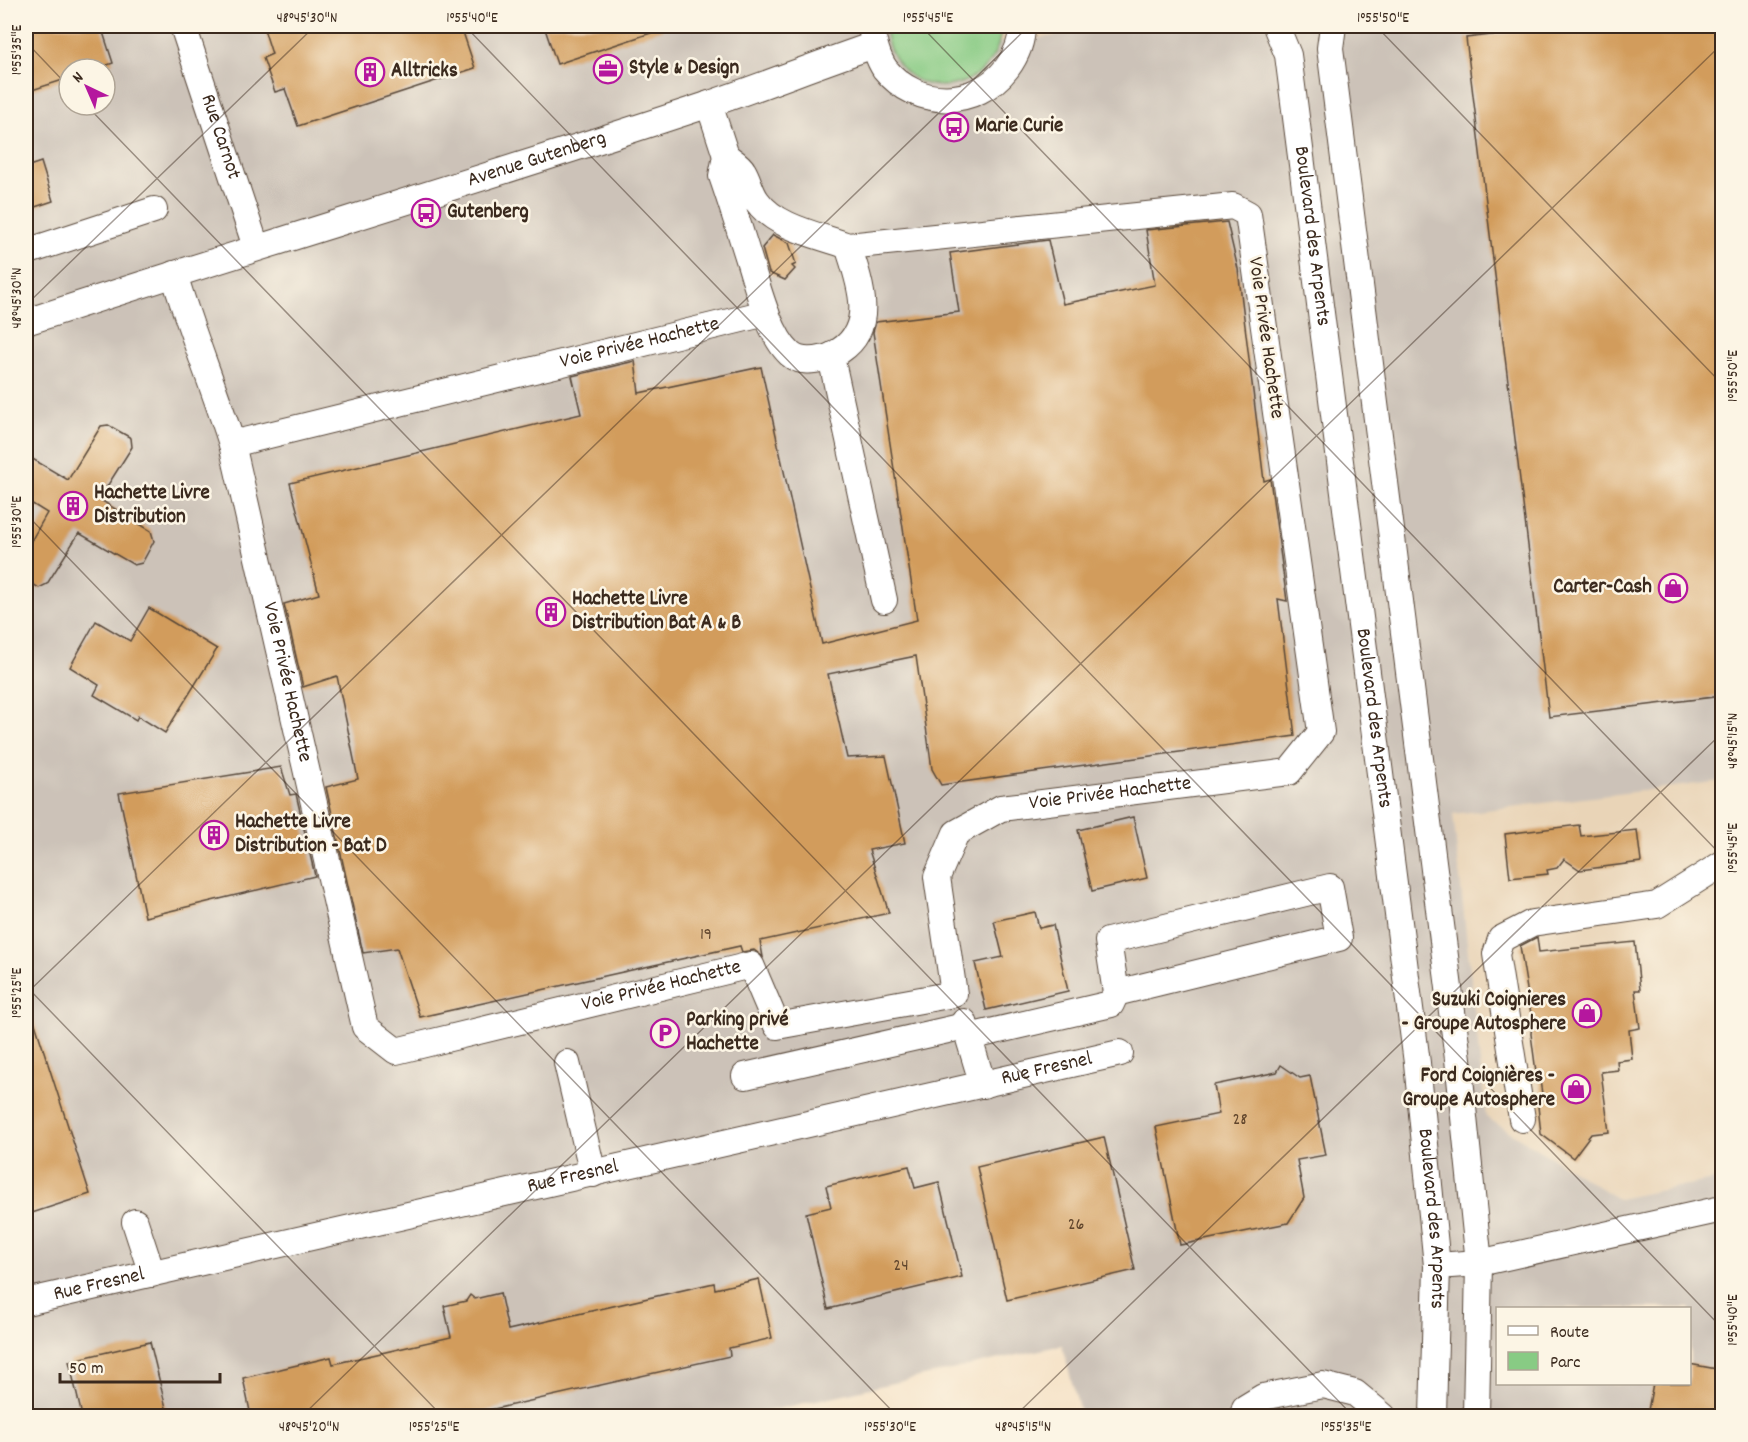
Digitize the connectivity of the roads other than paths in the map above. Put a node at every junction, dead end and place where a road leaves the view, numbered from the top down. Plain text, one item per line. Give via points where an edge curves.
1 (183, 26) edge
2 (1276, 26) edge
3 (1333, 26) edge
4 (1027, 28) edge
5 (872, 35) edge
6 (709, 104) junction
7 (726, 156) junction
8 (154, 210) dead end
9 (848, 246) junction
10 (256, 247) junction
11 (26, 252) edge
12 (174, 274) junction
13 (766, 313) junction
14 (26, 322) edge
15 (831, 357) junction
16 (232, 444) junction
17 (884, 600) dead end
18 (1722, 864) edge
19 (954, 993) junction
20 (1116, 993) junction
21 (967, 1032) junction
22 (1120, 1053) dead end
23 (567, 1064) dead end
24 (745, 1076) dead end
25 (983, 1085) junction
26 (1522, 1119) dead end
27 (593, 1174) junction
28 (1722, 1209) edge
29 (135, 1222) dead end
30 (1479, 1263) junction
31 (1437, 1266) junction
32 (152, 1274) junction
33 (26, 1302) edge
34 (1243, 1416) edge
35 (1383, 1416) edge
36 (1433, 1416) edge
37 (1476, 1416) edge

1 - 10 street, Rue Carnot
2 - 31 street, Boulevard des Arpents via 1288,55 1417,1063
3 - 30 street, Boulevard des Arpents via 1330,48 1458,1059
4 - 5 street via 1014,58 999,79 977,93 952,99 926,97 903,86 884,68
5 - 6 street, Avenue Gutenberg
6 - 7 street, Voie Privée Hachette
6 - 10 street, Avenue Gutenberg
7 - 9 street, Voie Privée Hachette via 743,170 750,191 768,213
7 - 13 street, Voie Privée Hachette via 722,176
8 - 11 street
9 - 15 street via 862,298 861,323 852,343
9 - 19 street, Voie Privée Hachette via 1233,206 1248,214 1321,732 1289,772 1001,808 956,833 937,877
10 - 12 street, Avenue Gutenberg
12 - 14 street, Avenue Gutenberg
12 - 16 street
13 - 15 street via 790,355 814,361
13 - 16 street, Voie Privée Hachette
15 - 17 street
16 - 19 street, Voie Privée Hachette via 365,1027 396,1051 751,965 777,1026
18 - 26 street via 1657,905 1532,923 1501,939 1496,954
19 - 21 street
20 - 20 street via 1108,941 1329,887 1340,938
20 - 21 street via 1111,1004
21 - 24 street
21 - 25 street
22 - 25 street, Rue Fresnel
23 - 27 street
25 - 27 street, Rue Fresnel
27 - 32 street, Rue Fresnel
28 - 30 street
29 - 32 street
30 - 31 street
30 - 37 street, Boulevard des Arpents
31 - 36 street, Boulevard des Arpents
32 - 33 street, Rue Fresnel
34 - 35 street via 1245,1408 1263,1397 1323,1385 1355,1393

